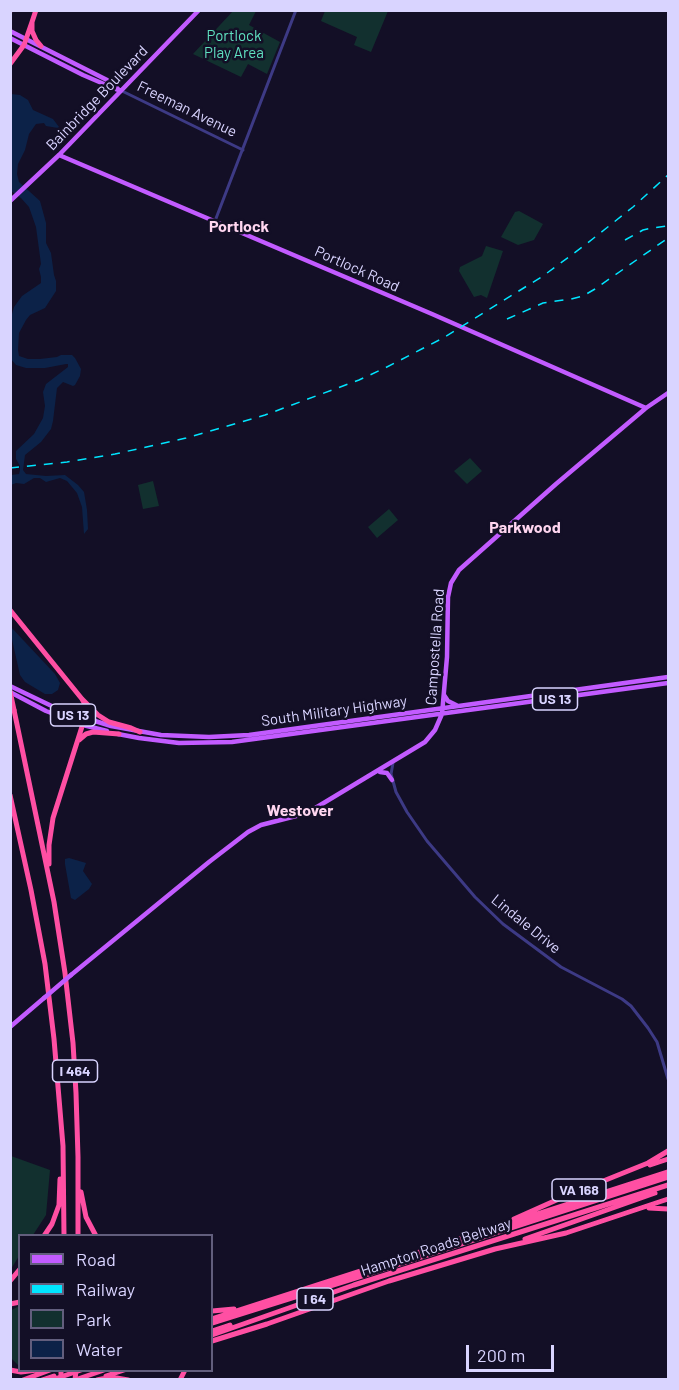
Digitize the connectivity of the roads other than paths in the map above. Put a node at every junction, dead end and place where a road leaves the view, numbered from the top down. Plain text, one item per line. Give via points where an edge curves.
1 (36, 10) edge
2 (199, 10) edge
3 (296, 10) edge
4 (32, 22) junction
5 (10, 31) edge
6 (10, 38) edge
7 (25, 42) junction
8 (41, 46) junction
9 (10, 64) edge
10 (106, 85) junction
11 (120, 91) junction
12 (110, 101) junction
13 (243, 150) junction
14 (58, 155) junction
15 (12, 200) edge
16 (215, 221) junction
17 (669, 393) edge
18 (633, 402) junction
19 (646, 408) junction
20 (635, 417) junction
21 (10, 610) edge
22 (669, 677) edge
23 (669, 683) edge
24 (10, 686) edge
25 (10, 692) edge
26 (444, 695) junction
27 (82, 699) junction
28 (458, 706) junction
29 (442, 711) junction
30 (423, 717) junction
31 (84, 722) junction
32 (140, 732) junction
33 (433, 732) junction
34 (119, 734) junction
35 (77, 744) junction
36 (393, 763) junction
37 (377, 772) junction
38 (392, 780) junction
39 (10, 795) edge
40 (10, 812) edge
41 (50, 881) junction
42 (31, 890) junction
43 (10, 1027) edge
44 (669, 1079) edge
45 (61, 1121) junction
46 (78, 1144) junction
47 (669, 1151) edge
48 (669, 1159) edge
49 (669, 1172) edge
50 (669, 1178) edge
51 (609, 1179) junction
52 (669, 1185) edge
53 (669, 1199) edge
54 (669, 1209) edge
55 (629, 1212) junction
56 (490, 1230) junction
57 (45, 1234) edge
58 (64, 1234) edge
59 (78, 1234) edge
60 (95, 1234) edge
61 (495, 1249) junction
62 (308, 1289) junction
63 (213, 1311) edge
64 (213, 1321) edge
65 (213, 1321) edge
66 (213, 1333) edge
67 (213, 1343) edge
68 (47, 1372) edge
69 (67, 1372) edge
70 (78, 1372) edge
71 (101, 1372) edge
72 (121, 1372) edge
73 (23, 1380) edge
74 (42, 1380) edge
75 (52, 1380) edge
76 (75, 1380) edge
77 (95, 1380) edge
78 (128, 1380) edge

1 - 4 highway
2 - 11 main road, Bainbridge Boulevard
3 - 13 street
4 - 7 highway
4 - 8 highway via 34,36
5 - 7 main road, Freeman Avenue
6 - 7 main road, Freeman Avenue
7 - 8 main road, Freeman Avenue
7 - 9 highway
7 - 10 main road, Freeman Avenue
8 - 11 main road, Freeman Avenue via 111,82
10 - 11 main road, Freeman Avenue
10 - 12 main road
11 - 12 main road, Bainbridge Boulevard
11 - 13 street, Freeman Avenue
12 - 14 main road, Bainbridge Boulevard
13 - 16 street
14 - 15 main road, Bainbridge Boulevard
14 - 16 main road, Portlock Road
16 - 18 main road, Portlock Road
17 - 19 main road, Campostella Road
18 - 19 main road, Portlock Road
18 - 20 main road via 637,408
19 - 20 main road, Campostella Road
20 - 26 main road, Campostella Road via 459,570 448,597
21 - 27 highway
22 - 28 main road, South Military Highway / US 13
23 - 29 main road, South Military Highway / US 13
24 - 31 main road, South Military Highway / US 13
25 - 31 main road, South Military Highway / US 13 via 46,711
25 - 41 highway, I 464, bridge
26 - 28 main road
26 - 29 main road, Campostella Road
27 - 31 highway via 86,706
27 - 32 highway via 104,719
28 - 29 main road, South Military Highway / US 13
29 - 30 main road, South Military Highway / US 13
29 - 32 main road, South Military Highway / US 13 via 231,736
29 - 33 main road, Campostella Road
30 - 33 main road via 433,722
30 - 34 main road, South Military Highway / US 13 via 232,742 149,740
31 - 32 main road, South Military Highway / US 13
31 - 34 main road, South Military Highway / US 13
31 - 35 highway
33 - 36 main road, Campostella Road via 425,742
34 - 35 highway via 92,732
35 - 41 highway via 51,827
36 - 37 main road, Campostella Road
36 - 38 street, Lindale Drive
37 - 38 main road via 386,772
37 - 43 main road, Campostella Road, bridge via 312,810 248,832
38 - 44 street, Lindale Drive via 400,801 420,831 497,919 561,967 631,1006 657,1042
39 - 42 highway, I 464
40 - 42 highway
41 - 46 highway, I 464 via 73,1043
42 - 45 highway, I 464 via 45,964
45 - 57 highway via 59,1204
45 - 58 highway, I 464
46 - 59 highway, I 464
46 - 60 highway via 84,1208
47 - 51 highway, VA 168
48 - 51 highway
49 - 56 highway, Hampton Roads Beltway / I 64
50 - 64 highway
51 - 56 highway, VA 168
52 - 61 highway
52 - 66 highway, Hampton Roads Beltway / I 64
53 - 55 highway, VA 168
54 - 55 highway via 651,1207
55 - 61 highway, VA 168 via 566,1233
56 - 62 highway, Hampton Roads Beltway / I 64
61 - 67 highway, VA 168 via 389,1281
62 - 63 highway
62 - 65 highway, Hampton Roads Beltway / I 64
68 - 73 highway
69 - 74 highway
70 - 75 highway
71 - 76 highway
72 - 77 highway
77 - 78 highway

